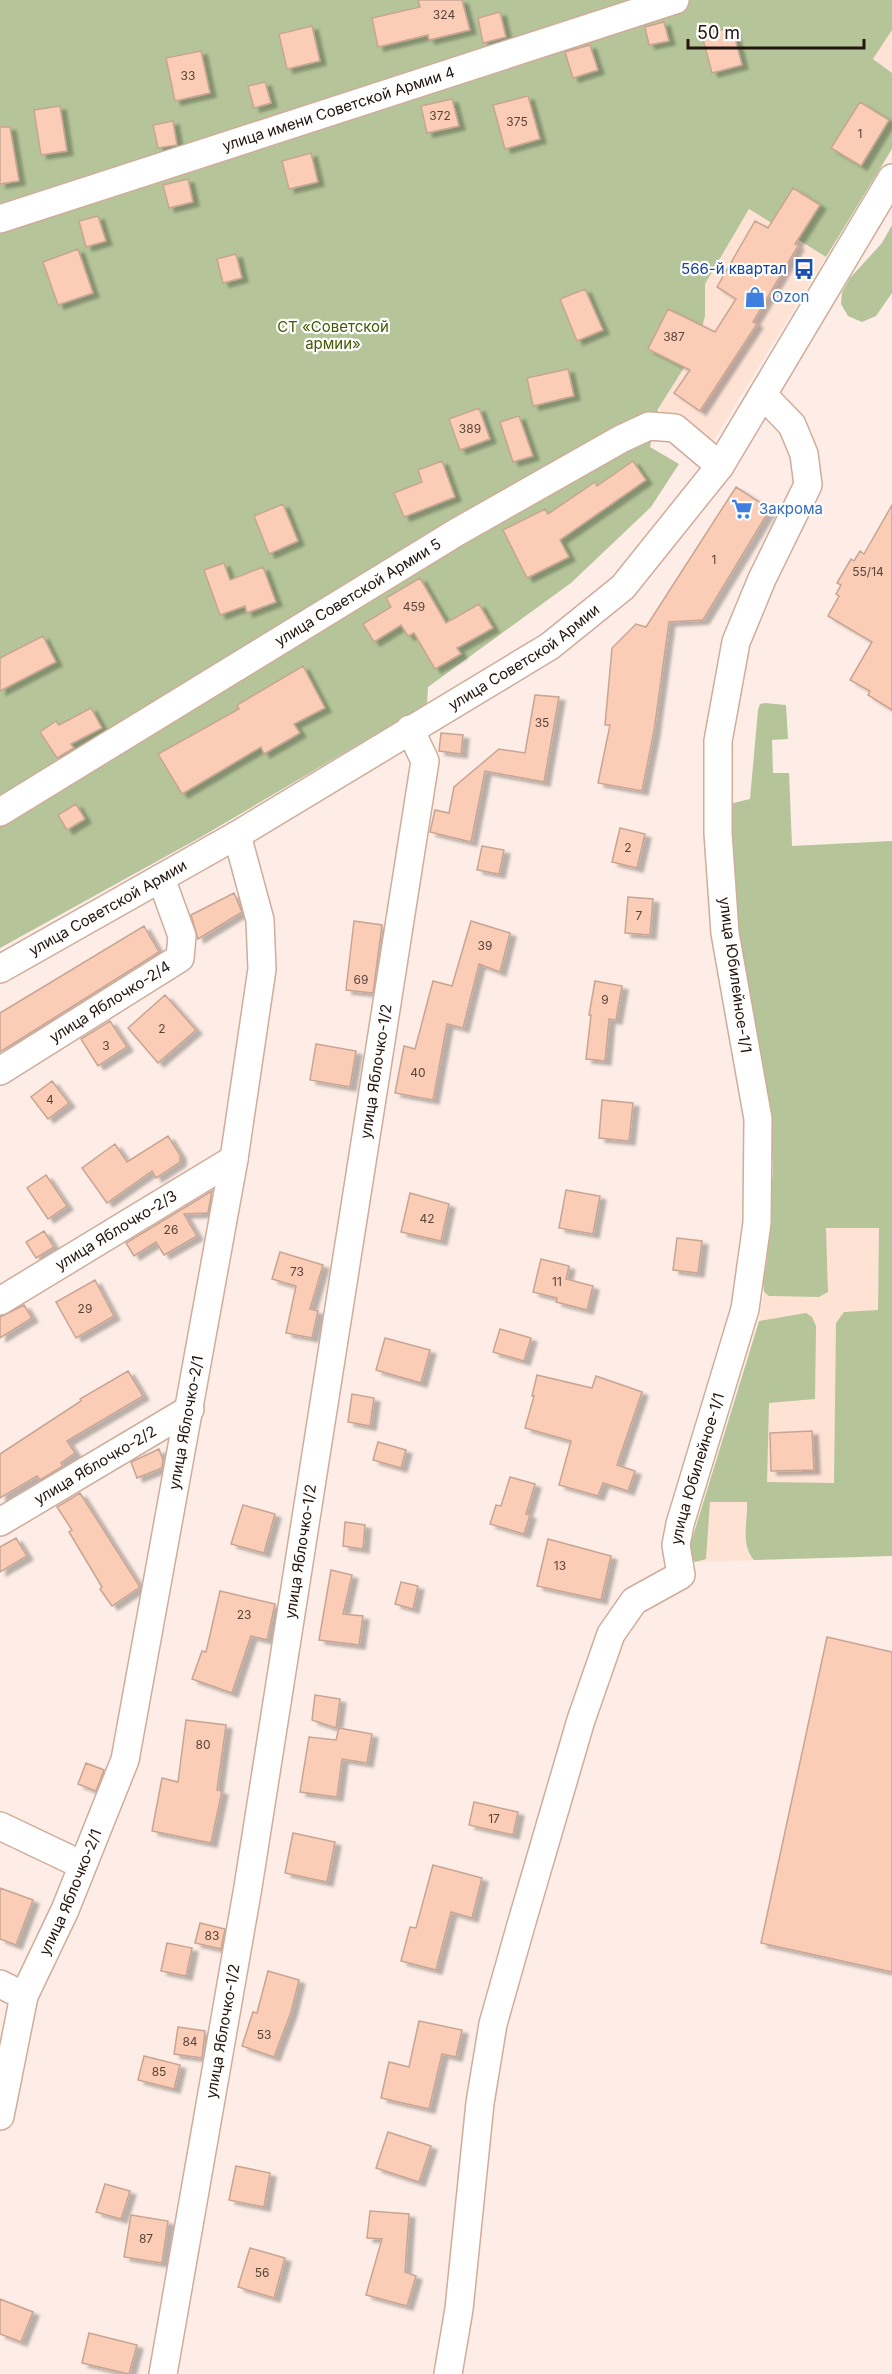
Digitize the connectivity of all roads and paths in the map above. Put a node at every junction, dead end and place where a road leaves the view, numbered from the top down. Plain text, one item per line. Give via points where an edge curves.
1 (675, 0) edge
2 (892, 178) edge
3 (0, 219) edge
4 (762, 394) junction
5 (720, 466) junction
6 (410, 729) junction
7 (0, 812) edge
8 (237, 835) junction
9 (161, 878) junction
10 (0, 969) edge
11 (0, 1071) edge
12 (234, 1159) junction
13 (0, 1301) edge
14 (190, 1409) junction
15 (0, 1522) edge
16 (0, 1826) edge
17 (82, 1865) junction
18 (0, 1984) edge
19 (24, 1995) junction
20 (0, 2116) edge
21 (163, 2374) edge
22 (448, 2374) edge

1 - 3 street, улица имени Советской Армии 4
2 - 4 street, улица Советской Армии
4 - 5 street, улица Советской Армии
4 - 22 street, улица Юбилейное-1/1 via 792,425 804,454 808,485 736,642 718,741 718,833 725,933 758,1119 757,1223 745,1309 680,1524 676,1545 681,1575 634,1601 611,1634 581,1720 494,2024 480,2103 459,2309
5 - 6 street, улица Советской Армии via 623,587 550,646
5 - 7 street, улица Советской Армии 5 via 675,428 649,426 621,439 457,532
6 - 8 street, улица Советской Армии
6 - 21 street, улица Яблочко-1/2 via 425,761 250,1875
8 - 9 street, улица Советской Армии
8 - 12 street, улица Яблочко-2/1 via 260,920 262,969
9 - 10 street, улица Советской Армии
9 - 11 street, улица Яблочко-2/4 via 182,936 180,958
12 - 13 street, улица Яблочко-2/3
12 - 14 street, улица Яблочко-2/1
14 - 15 street, улица Яблочко-2/2
14 - 17 street, улица Яблочко-2/1 via 126,1760
16 - 17 street
17 - 19 street, улица Яблочко-2/1
18 - 19 street
19 - 20 street, улица Яблочко-2/1

